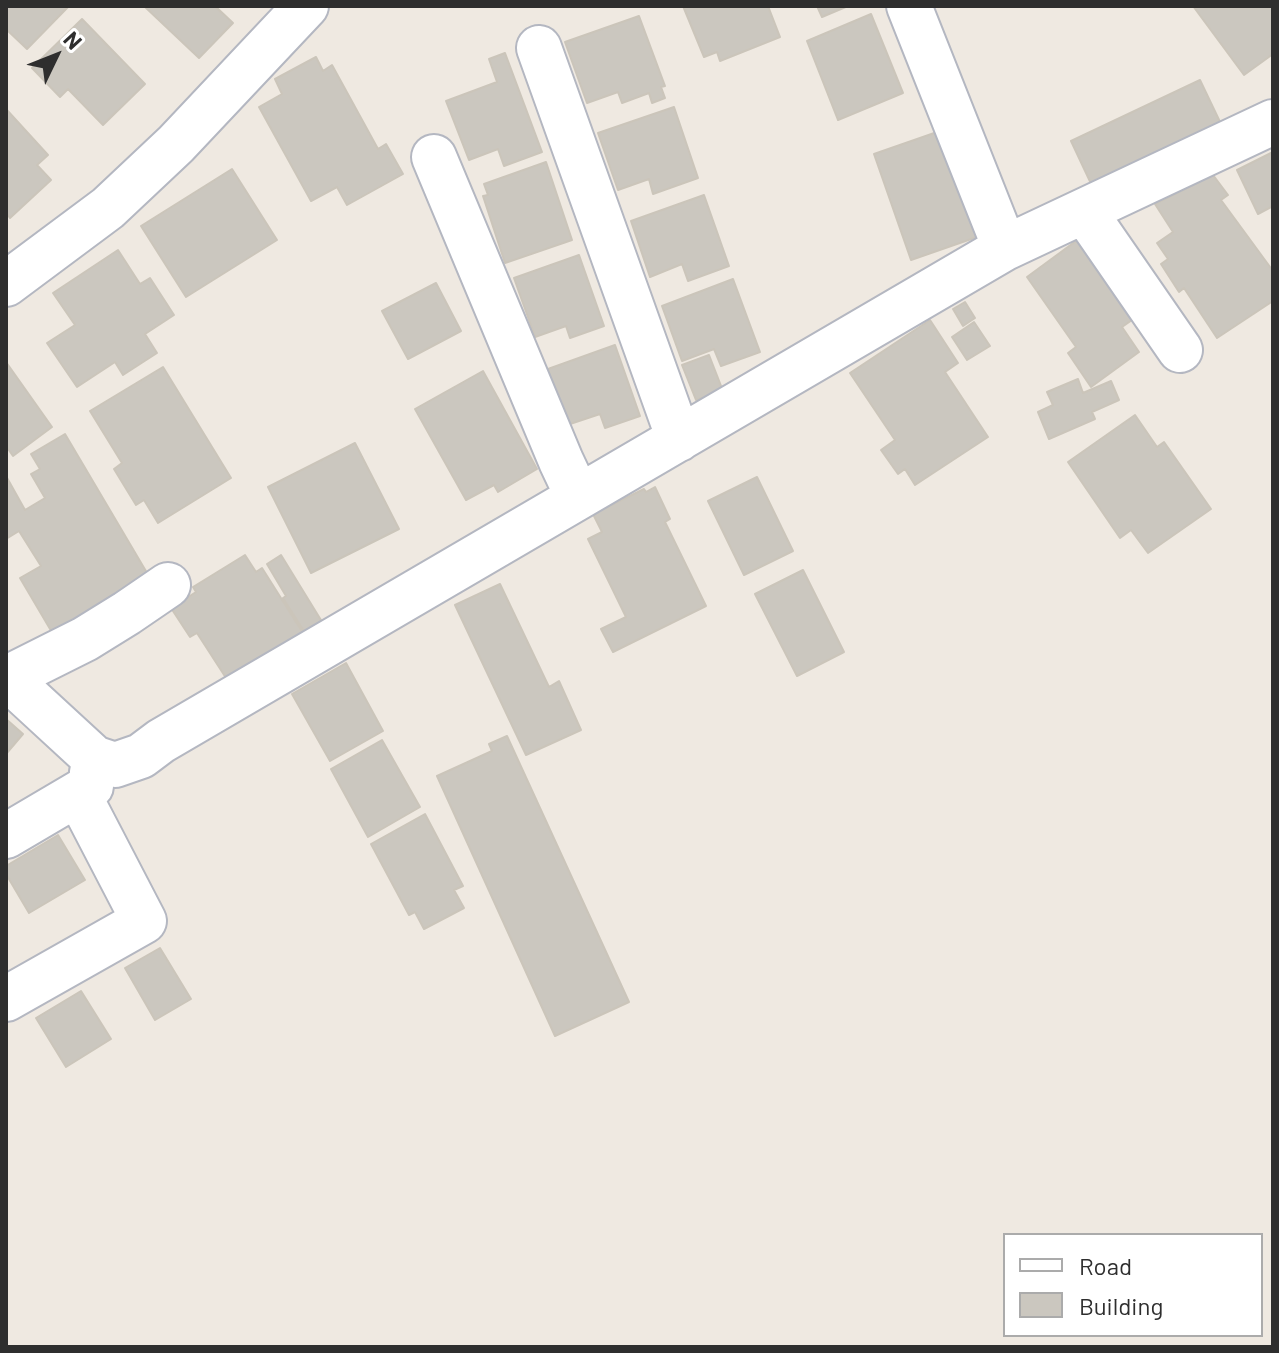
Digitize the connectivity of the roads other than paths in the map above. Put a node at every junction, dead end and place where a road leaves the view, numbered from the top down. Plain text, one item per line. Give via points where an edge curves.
1 (909, 6) edge
2 (294, 10) edge
3 (539, 48) dead end
4 (1273, 122) edge
5 (434, 157) dead end
6 (1084, 211) junction
7 (1005, 248) junction
8 (6, 284) edge
9 (1180, 350) dead end
10 (679, 439) junction
11 (578, 497) junction
12 (168, 585) dead end
13 (6, 677) edge
14 (86, 776) junction
15 (6, 836) edge
16 (6, 999) edge

1 - 7 street
2 - 8 street via 186,134 108,208
3 - 10 street
4 - 6 street
5 - 11 street
6 - 7 street
6 - 9 street
7 - 10 street
10 - 11 street
11 - 14 street via 141,756
12 - 13 street via 85,639
13 - 14 street
14 - 15 street
14 - 16 street via 144,921

